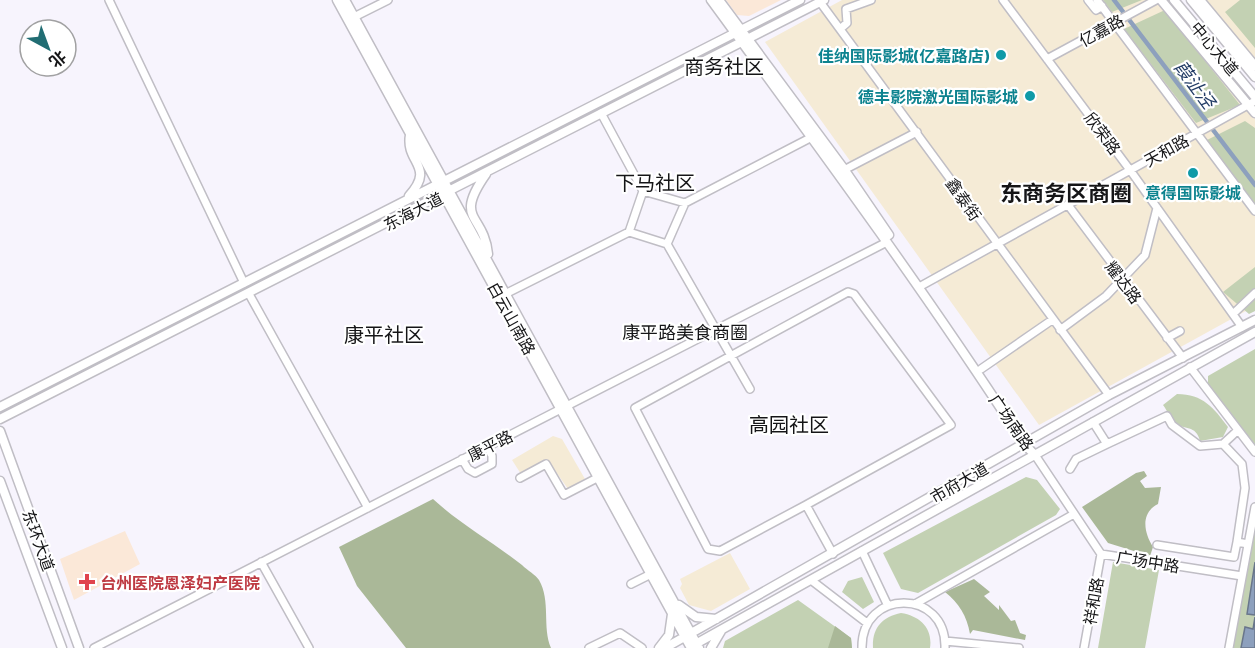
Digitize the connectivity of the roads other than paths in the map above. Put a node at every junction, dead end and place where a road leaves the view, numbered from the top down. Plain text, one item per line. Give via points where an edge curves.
1 (109, 0) edge
2 (337, 0) edge
3 (345, 0) edge
4 (388, 0) edge
5 (711, 0) edge
6 (719, 0) edge
7 (800, 0) edge
8 (871, 0) edge
9 (1003, 0) edge
10 (1088, 0) edge
11 (1156, 0) edge
12 (1161, 0) edge
13 (1174, 0) edge
14 (1191, 0) edge
15 (1200, 0) edge
16 (822, 1) edge
17 (1100, 3) edge
18 (351, 19) junction
19 (1117, 21) junction
20 (840, 29) junction
21 (738, 32) junction
22 (745, 40) junction
23 (1047, 59) junction
24 (1255, 66) edge
25 (1255, 77) edge
26 (1253, 101) edge
27 (601, 113) junction
28 (1255, 113) edge
29 (917, 132) junction
30 (1196, 134) junction
31 (410, 135) junction
32 (812, 137) junction
33 (1130, 170) junction
34 (488, 171) junction
35 (841, 171) junction
36 (441, 182) junction
37 (643, 191) junction
38 (447, 193) junction
39 (404, 201) junction
40 (685, 203) junction
41 (1068, 205) junction
42 (1157, 208) junction
43 (1255, 211) edge
44 (629, 232) junction
45 (887, 242) junction
46 (667, 244) junction
47 (995, 244) junction
48 (489, 261) junction
49 (1123, 281) junction
50 (244, 283) junction
51 (921, 286) junction
52 (507, 292) junction
53 (1255, 293) edge
54 (249, 294) junction
55 (1233, 314) junction
56 (1052, 320) junction
57 (1255, 320) edge
58 (1242, 327) junction
59 (715, 330) junction
60 (1060, 330) junction
61 (1180, 331) dead end
62 (1255, 332) edge
63 (1167, 338) junction
64 (730, 356) junction
65 (1183, 358) junction
66 (1190, 367) junction
67 (981, 369) junction
68 (750, 389) dead end
69 (1109, 395) junction
70 (565, 406) junction
71 (0, 407) edge
72 (0, 419) edge
73 (1093, 422) junction
74 (0, 431) edge
75 (1237, 431) junction
76 (1027, 443) junction
77 (1107, 444) junction
78 (1223, 444) junction
79 (487, 446) junction
80 (1255, 452) edge
81 (1035, 455) junction
82 (462, 459) junction
83 (1070, 469) dead end
84 (599, 477) junction
85 (520, 478) dead end
86 (0, 481) edge
87 (806, 505) junction
88 (368, 507) junction
89 (1255, 507) edge
90 (1074, 514) junction
91 (1237, 542) junction
92 (1248, 544) junction
93 (1157, 545) dead end
94 (862, 551) junction
95 (834, 554) junction
96 (1101, 554) junction
97 (261, 562) junction
98 (651, 574) junction
99 (1242, 576) junction
100 (811, 580) junction
101 (631, 584) dead end
102 (674, 601) junction
103 (915, 604) junction
104 (888, 606) junction
105 (672, 614) junction
106 (719, 619) junction
107 (867, 623) junction
108 (723, 629) junction
109 (689, 636) junction
110 (945, 645) edge
111 (693, 647) edge
112 (62, 648) edge
113 (79, 648) edge
114 (94, 648) edge
115 (309, 648) edge
116 (589, 648) edge
117 (642, 648) edge
118 (659, 648) edge
119 (664, 648) edge
120 (711, 648) edge
121 (862, 648) edge
122 (1019, 648) edge
123 (1084, 648) edge
124 (1229, 648) edge

1 - 50 street
2 - 18 main road, 白云山南路
3 - 18 main road, 白云山南路
4 - 18 street
5 - 21 main road, 广场南路
6 - 21 main road, 广场南路
7 - 21 main road, 东海大道
8 - 20 street via 846,9 848,23
9 - 23 street, 欣荣路
10 - 17 street via 1096,10
11 - 19 street, 亿嘉路
12 - 26 main road
13 - 26 main road, 中心大道
14 - 25 main road, 中心大道
15 - 24 main road
16 - 20 street, 鑫泰街
16 - 22 main road, 东海大道
17 - 19 street
18 - 31 main road, 白云山南路
18 - 36 main road, 白云山南路
19 - 23 street, 亿嘉路
19 - 30 street
20 - 29 street, 鑫泰街
21 - 22 main road, 广场南路
21 - 36 main road, 东海大道
22 - 27 main road, 东海大道
22 - 32 main road, 广场南路
22 - 35 main road, 广场南路
23 - 33 street, 欣荣路
26 - 28 main road
26 - 30 street, 天和路
27 - 34 main road, 东海大道
27 - 37 street
29 - 35 street
29 - 47 street, 鑫泰街
30 - 33 street, 天和路
30 - 43 street
31 - 36 main road, 白云山南路
31 - 39 main road via 408,145 421,168 420,183
32 - 35 main road, 广场南路
32 - 40 street
33 - 41 street, 天和路
33 - 42 street, 欣荣路
34 - 38 main road, 东海大道
34 - 48 main road via 472,194 470,212 487,244
35 - 45 main road, 广场南路
35 - 51 main road, 广场南路
36 - 38 main road, 白云山南路
36 - 39 main road, 东海大道
37 - 40 street
37 - 44 street
38 - 48 main road, 白云山南路
38 - 54 main road, 东海大道
38 - 70 main road, 白云山南路
39 - 50 main road, 东海大道
40 - 46 street
41 - 47 street, 天和路
41 - 49 street, 耀达路
42 - 49 street via 1145,255
42 - 55 street, 欣荣路
44 - 46 street
44 - 52 street
45 - 51 main road, 广场南路
45 - 59 street, 康平路
46 - 59 street
47 - 51 street, 天和路
47 - 56 street, 鑫泰街
48 - 52 main road, 白云山南路
49 - 60 street
49 - 63 street, 耀达路
50 - 71 main road, 东海大道
51 - 67 main road, 广场南路
51 - 76 main road, 广场南路
52 - 70 main road, 白云山南路
53 - 55 street
54 - 72 main road, 东海大道
54 - 88 street
55 - 58 street, 欣荣路
56 - 60 street, 鑫泰街
56 - 67 street
57 - 58 main road, 市府大道
58 - 65 main road, 市府大道
59 - 64 street
59 - 70 street, 康平路
60 - 69 street, 鑫泰街
61 - 63 street
62 - 66 main road, 市府大道
63 - 65 street, 耀达路
64 - 68 street
64 - 87 street via 635,408 708,549 720,551
64 - 87 street via 848,292 854,294 951,425
65 - 69 main road, 市府大道
66 - 73 main road, 市府大道
66 - 75 street
67 - 76 main road, 广场南路
69 - 76 main road, 市府大道
70 - 79 street, 康平路
70 - 84 main road, 白云山南路
70 - 102 main road, 白云山南路
73 - 77 street
73 - 81 main road, 市府大道
74 - 113 main road, 东环大道
75 - 78 street
75 - 80 street
76 - 81 main road, 广场南路
76 - 95 main road, 市府大道
77 - 78 street via 1167,416 1172,425 1200,446
77 - 83 street via 1076,459
78 - 91 street via 1242,464 1245,488
79 - 82 street, 康平路
79 - 82 street via 492,464 475,473
81 - 90 street, 广场中路
81 - 94 main road, 市府大道
82 - 88 street, 康平路
84 - 85 street via 564,495 546,464
84 - 98 main road, 白云山南路
86 - 112 main road, 东环大道
87 - 95 street
88 - 97 street, 康平路
89 - 92 street
90 - 96 street, 广场中路
90 - 103 street
91 - 92 street
91 - 93 street via 1234,557
92 - 99 street
94 - 100 main road, 市府大道
94 - 104 street
95 - 106 main road, 市府大道
96 - 99 street, 广场中路
96 - 123 street, 祥和路
97 - 114 street, 康平路
97 - 115 street
98 - 101 street
98 - 105 main road, 白云山南路
99 - 124 street
100 - 107 street
100 - 108 main road, 市府大道
102 - 106 main road via 696,617
102 - 109 main road, 白云山南路
103 - 104 street via 901,602
103 - 110 street via 938,621
104 - 107 street
105 - 109 main road, 白云山南路
105 - 118 main road via 669,635
106 - 109 main road, 市府大道
107 - 121 street
108 - 111 main road, 市府大道
108 - 120 main road
109 - 111 main road
109 - 119 main road, 市府大道
110 - 122 street
116 - 117 street via 620,633

